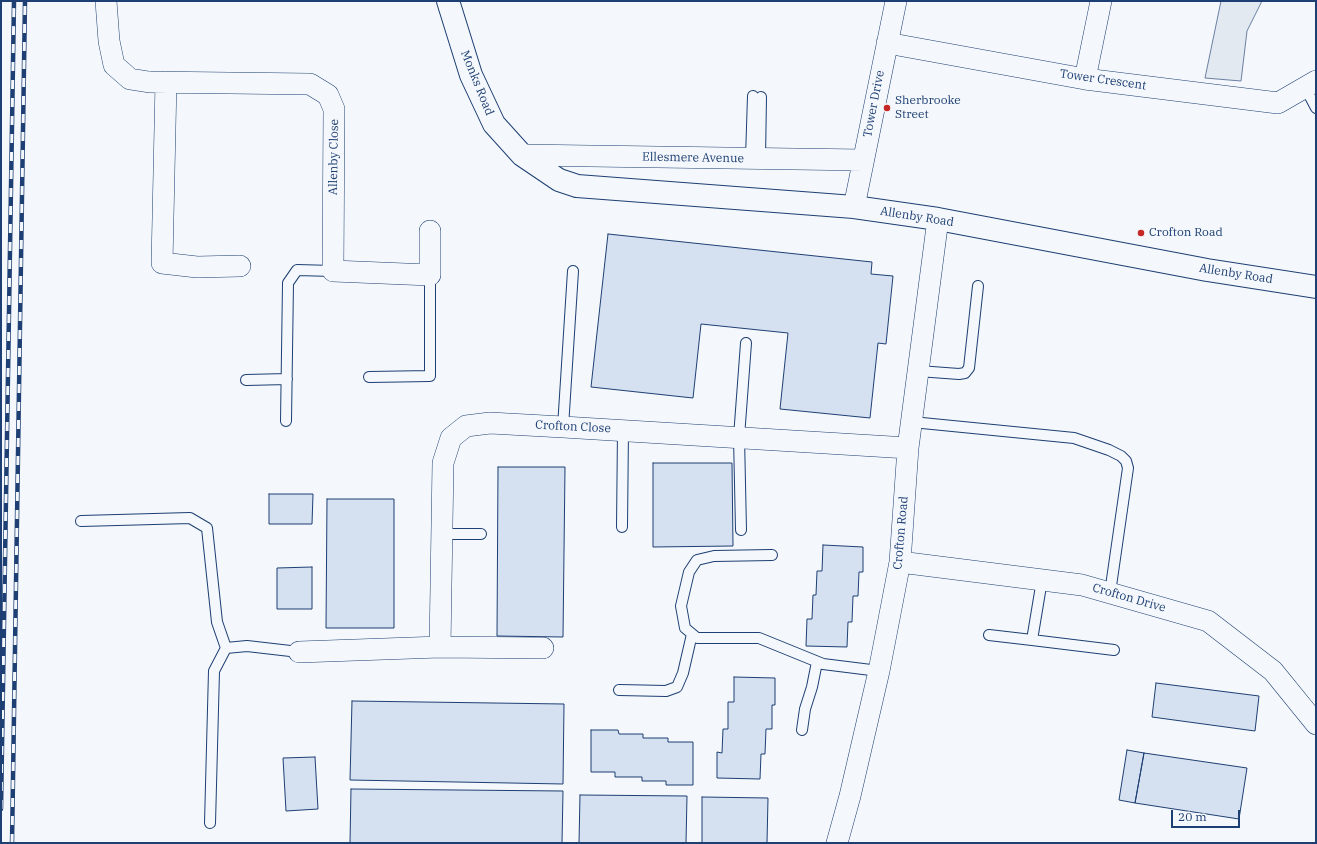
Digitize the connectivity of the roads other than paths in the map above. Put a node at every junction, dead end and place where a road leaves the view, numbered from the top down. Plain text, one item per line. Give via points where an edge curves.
1 (106, 1) edge
2 (448, 1) edge
3 (896, 1) edge
4 (1101, 1) edge
5 (887, 43) junction
6 (1085, 78) junction
7 (166, 82) junction
8 (1311, 84) edge
9 (757, 96) dead end
10 (1316, 108) edge
11 (522, 155) junction
12 (755, 158) junction
13 (863, 160) junction
14 (854, 207) junction
15 (938, 219) junction
16 (430, 231) dead end
17 (240, 266) dead end
18 (333, 271) junction
19 (574, 271) dead end
20 (430, 275) junction
21 (978, 286) dead end
22 (1316, 286) edge
23 (746, 343) dead end
24 (918, 371) junction
25 (369, 377) dead end
26 (287, 379) junction
27 (246, 380) dead end
28 (286, 421) dead end
29 (912, 422) junction
30 (563, 427) junction
31 (623, 430) junction
32 (738, 437) junction
33 (908, 448) junction
34 (81, 521) dead end
35 (622, 527) dead end
36 (741, 530) dead end
37 (442, 534) junction
38 (481, 534) dead end
39 (772, 555) dead end
40 (900, 562) junction
41 (1042, 580) junction
42 (1110, 593) junction
43 (692, 634) junction
44 (989, 635) dead end
45 (1032, 640) junction
46 (440, 647) junction
47 (226, 648) junction
48 (543, 648) dead end
49 (1114, 650) dead end
50 (299, 652) joint
51 (818, 662) junction
52 (879, 671) junction
53 (619, 690) dead end
54 (1316, 724) edge
55 (802, 730) dead end
56 (210, 822) dead end
57 (837, 843) edge

1 - 7 street, Allenby Close via 114,65 130,79
2 - 11 main road, Monks Road via 471,75 489,116 499,131
3 - 5 street, Tower Drive
4 - 6 street
5 - 6 street, Tower Crescent
5 - 13 street, Tower Drive
6 - 8 street, Tower Crescent via 1278,103
7 - 17 street via 162,263
7 - 18 street, Allenby Close via 310,84 328,95 334,109
8 - 10 lane
9 - 12 lane
11 - 12 street, Ellesmere Avenue
11 - 14 main road, Allenby Road via 559,180 583,187
12 - 13 street, Ellesmere Avenue
13 - 14 street, Tower Drive
14 - 15 main road, Allenby Road
15 - 22 main road, Allenby Road via 1207,270
15 - 24 street, Crofton Road
16 - 20 street
18 - 20 street
18 - 26 lane via 297,270 288,283
19 - 30 lane
20 - 25 lane via 430,376
21 - 24 lane via 969,368 959,374
23 - 32 lane
24 - 29 street, Crofton Road
26 - 27 lane
26 - 28 lane
29 - 33 street, Crofton Road
29 - 42 lane via 1074,438 1121,456 1128,468
30 - 31 street, Crofton Close
30 - 37 street, Crofton Close via 490,423 466,426 451,438 443,463
31 - 32 street, Crofton Close
31 - 35 lane
32 - 33 street, Crofton Close
32 - 36 lane
33 - 40 street, Crofton Road
34 - 47 lane via 190,518 207,528 217,622
37 - 38 lane
37 - 46 street, Crofton Close
39 - 43 lane via 714,556 697,560 689,572 681,606 685,628
40 - 41 street, Crofton Drive
40 - 52 street, Crofton Road
41 - 42 street, Crofton Drive via 1082,585
41 - 45 lane
42 - 54 street, Crofton Drive via 1208,621 1273,671
43 - 51 lane via 697,638 759,638
43 - 53 lane via 677,687 666,691
44 - 45 lane
45 - 49 lane
46 - 48 street
46 - 50 street
47 - 50 lane via 247,646
47 - 56 lane via 214,671
51 - 52 lane
51 - 55 lane via 804,709
52 - 57 street, Crofton Road

